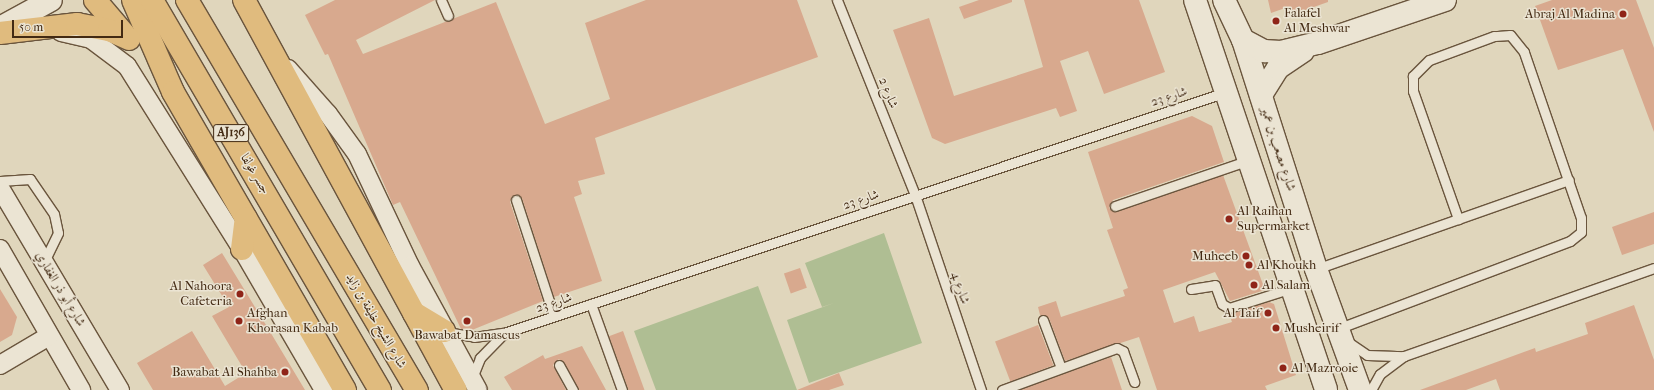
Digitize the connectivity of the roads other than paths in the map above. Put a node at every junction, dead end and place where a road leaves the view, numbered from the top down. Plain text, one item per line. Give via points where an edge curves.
1 (51, 0) edge
2 (95, 0) edge
3 (133, 0) edge
4 (152, 0) edge
5 (187, 0) edge
6 (229, 0) edge
7 (244, 0) edge
8 (255, 0) edge
9 (442, 0) edge
10 (837, 0) edge
11 (1195, 0) edge
12 (1224, 0) edge
13 (1445, 0) edge
14 (448, 16) dead end
15 (0, 28) edge
16 (22, 29) junction
17 (0, 33) edge
18 (129, 39) junction
19 (1243, 40) junction
20 (266, 43) junction
21 (1318, 44) junction
22 (173, 92) junction
23 (1227, 92) junction
24 (1261, 94) junction
25 (1250, 160) junction
26 (1568, 180) junction
27 (0, 181) edge
28 (0, 188) edge
29 (915, 195) junction
30 (516, 200) dead end
31 (1115, 206) dead end
32 (246, 218) junction
33 (1458, 220) junction
34 (242, 248) junction
35 (0, 249) edge
36 (44, 262) junction
37 (1654, 268) edge
38 (1316, 269) junction
39 (1292, 288) junction
40 (1191, 289) dead end
41 (591, 304) junction
42 (414, 314) junction
43 (554, 316) junction
44 (1043, 320) dead end
45 (444, 331) junction
46 (1338, 331) junction
47 (504, 333) junction
48 (49, 336) junction
49 (1404, 356) junction
50 (0, 365) edge
51 (559, 365) dead end
52 (1061, 368) junction
53 (1134, 382) dead end
54 (469, 386) edge
55 (81, 390) edge
56 (120, 390) edge
57 (324, 390) edge
58 (345, 390) edge
59 (380, 390) edge
60 (417, 390) edge
61 (573, 390) edge
62 (622, 390) edge
63 (981, 390) edge
64 (1002, 390) edge
65 (1326, 390) edge
66 (1360, 390) edge
67 (1371, 390) edge

1 - 15 street
2 - 18 main road
3 - 22 main road
4 - 59 main road, جسر غولفا / AJ136 via 310,266
5 - 60 main road, شارع الشيخ خليفة بن زايد / AJ136
6 - 20 main road via 250,32
7 - 20 main road
8 - 20 main road
9 - 14 lane
10 - 29 lane, شارع 2
11 - 23 street
12 - 19 street, شارع مصعب بن عمير
13 - 21 street
16 - 17 main road
16 - 18 main road via 77,24 109,30
16 - 34 street via 77,34 117,55 136,78
18 - 22 main road
19 - 21 street via 1254,48 1273,52
19 - 24 street, شارع مصعب بن عمير
20 - 42 main road
20 - 45 street via 328,114 357,154
21 - 24 street via 1286,60
22 - 32 main road
23 - 25 street
23 - 29 lane, شارع 23
24 - 38 street, شارع مصعب بن عمير
25 - 31 lane
25 - 39 street
26 - 33 lane
26 - 33 lane via 1522,46 1510,35 1494,36 1422,64 1413,76 1413,91
26 - 46 lane via 1583,222 1575,239
27 - 36 lane via 30,179 54,214 58,233
28 - 36 street, شارع أبو ذر الغفاري
29 - 41 lane, شارع 23
29 - 63 lane, شارع 4
30 - 43 lane
32 - 34 main road
32 - 58 main road
33 - 38 lane
34 - 57 street
35 - 48 street
36 - 56 street, شارع أبو ذر الغفاري
37 - 49 lane
38 - 46 street, شارع مصعب بن عمير
39 - 40 lane via 1229,308 1222,304 1215,285
39 - 65 street
41 - 43 lane, شارع 23
41 - 62 lane
42 - 45 main road
42 - 54 main road
43 - 47 lane, شارع 23
44 - 52 lane
45 - 47 lane, شارع 23 via 474,337
45 - 54 street
46 - 49 lane via 1367,355
46 - 66 street, شارع مصعب بن عمير
47 - 54 lane, شارع 23 via 480,358
48 - 50 street
48 - 55 street
49 - 67 lane via 1380,374
51 - 61 lane
52 - 53 lane via 1117,348 1123,351
52 - 64 lane

